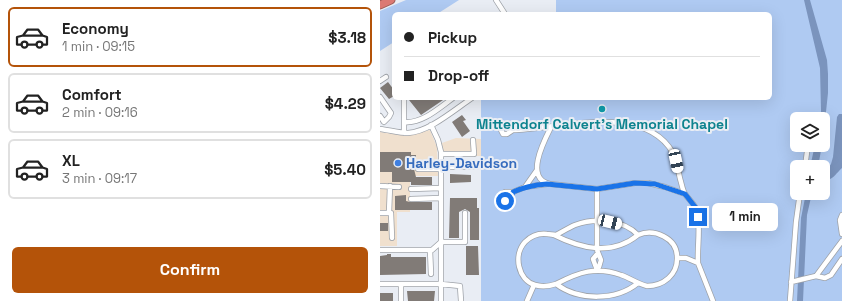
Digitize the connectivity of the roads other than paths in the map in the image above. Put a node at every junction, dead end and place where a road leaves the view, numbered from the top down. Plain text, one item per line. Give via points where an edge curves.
1 (391, 0) edge
2 (496, 0) edge
3 (380, 5) edge
4 (504, 12) edge
5 (386, 77) dead end
6 (380, 81) edge
7 (380, 97) edge
8 (404, 100) edge
9 (450, 100) edge
10 (469, 100) edge
11 (380, 116) edge
12 (384, 122) junction
13 (404, 122) junction
14 (431, 125) junction
15 (551, 127) junction
16 (380, 128) edge
17 (386, 130) junction
18 (513, 130) dead end
19 (404, 133) junction
20 (473, 140) dead end
21 (807, 152) dead end
22 (441, 154) junction
23 (806, 160) edge
24 (476, 167) dead end
25 (441, 168) junction
26 (418, 169) dead end
27 (537, 170) junction
28 (547, 184) junction
29 (380, 186) edge
30 (390, 186) junction
31 (399, 187) dead end
32 (525, 187) junction
33 (411, 188) dead end
34 (441, 188) junction
35 (597, 189) junction
36 (513, 192) dead end
37 (685, 194) junction
38 (441, 198) junction
39 (411, 199) dead end
40 (799, 200) edge
41 (465, 213) dead end
42 (380, 214) edge
43 (389, 214) junction
44 (842, 216) edge
45 (597, 221) junction
46 (842, 234) edge
47 (554, 235) junction
48 (638, 235) junction
49 (392, 238) dead end
50 (441, 242) junction
51 (842, 243) edge
52 (380, 250) edge
53 (430, 250) junction
54 (598, 251) junction
55 (678, 258) junction
56 (842, 259) edge
57 (698, 263) junction
58 (430, 267) junction
59 (441, 268) junction
60 (597, 269) junction
61 (430, 274) dead end
62 (816, 276) junction
63 (793, 282) junction
64 (380, 284) edge
65 (401, 284) junction
66 (441, 284) junction
67 (556, 284) junction
68 (638, 284) junction
69 (534, 285) junction
70 (401, 301) edge
71 (441, 301) edge
72 (460, 301) edge
73 (527, 301) edge
74 (713, 301) edge
75 (790, 301) edge

1 - 3 highway
2 - 4 street
5 - 6 street
7 - 12 street via 391,113
8 - 13 street
9 - 13 street via 424,118
10 - 14 street
11 - 12 street
12 - 17 street
13 - 19 street
14 - 19 street
14 - 22 street
15 - 18 street
15 - 27 street via 540,153
15 - 37 street via 597,121 629,124 647,130 662,140 672,152
16 - 17 street
17 - 19 street
20 - 22 street via 474,154
21 - 23 street
22 - 25 street
24 - 25 street
25 - 26 street
25 - 34 street
27 - 28 street via 540,178
27 - 32 street
28 - 32 street
28 - 35 street
29 - 30 street
30 - 31 street
30 - 43 street
32 - 36 street
33 - 34 street
34 - 38 street
35 - 37 street via 648,183
35 - 45 street
37 - 57 street via 697,212
38 - 39 street
38 - 50 street
40 - 63 street
41 - 50 street via 465,242
42 - 43 street
43 - 49 street
44 - 46 street
45 - 47 street via 576,225
45 - 48 street via 618,224
45 - 54 street
47 - 54 street
47 - 69 street via 532,236 520,249 520,270
48 - 54 street via 619,246
48 - 55 street via 651,232 663,236 673,246
50 - 53 street
50 - 59 street
51 - 62 street
52 - 53 street
53 - 58 street
54 - 60 street via 601,260
54 - 60 street via 593,259
55 - 57 street
55 - 68 street via 674,270 666,281 652,286
56 - 62 street via 831,275 825,278
57 - 74 street
58 - 59 street
58 - 61 street
59 - 66 street
60 - 67 street via 573,275
60 - 68 street via 617,274
62 - 63 street
63 - 75 street
64 - 65 street
65 - 66 street
65 - 70 street
66 - 71 street
66 - 72 street via 460,286
67 - 68 street via 571,293 596,298 624,292
67 - 69 street
69 - 73 street

